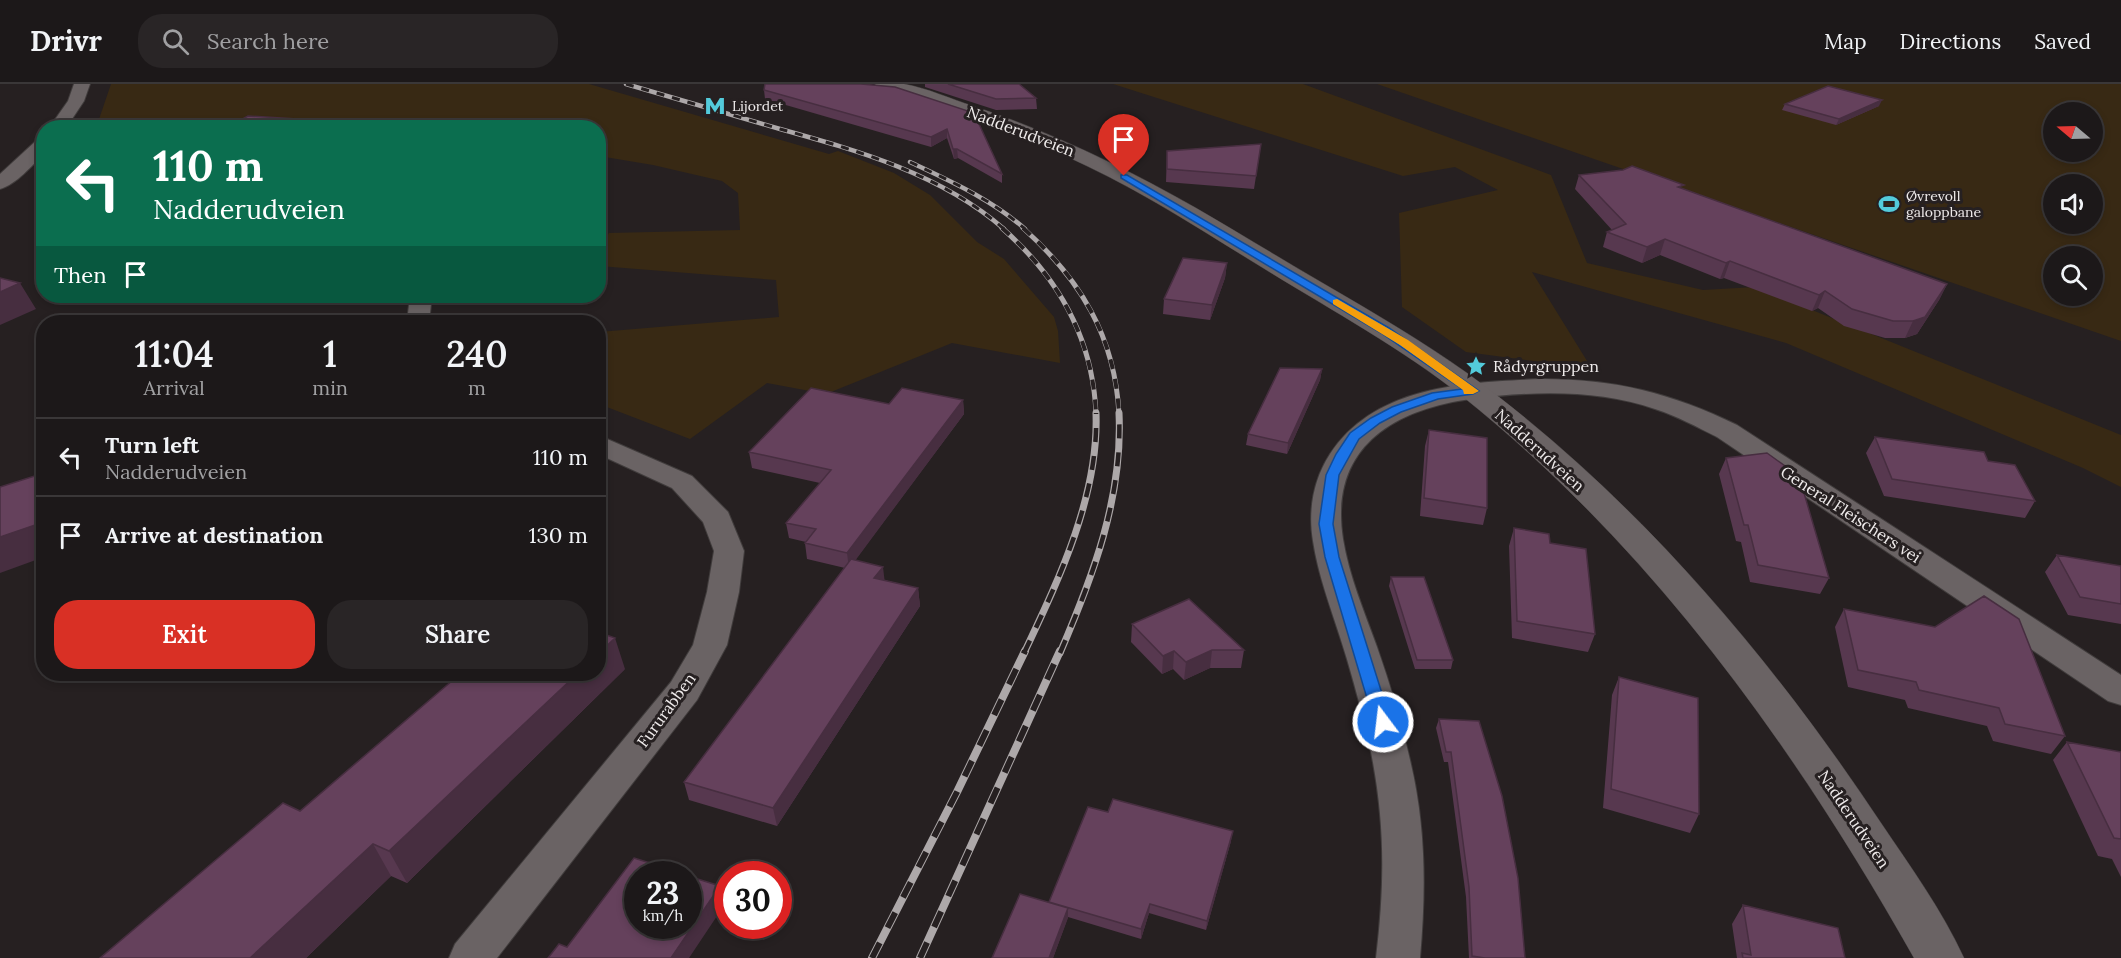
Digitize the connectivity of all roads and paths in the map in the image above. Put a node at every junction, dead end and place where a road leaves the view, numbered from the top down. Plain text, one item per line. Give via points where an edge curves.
1 (82, 84) edge
2 (884, 84) edge
3 (63, 120) edge
4 (36, 151) edge
5 (36, 168) edge
6 (18, 169) junction
7 (0, 183) edge
8 (1473, 391) junction
9 (606, 447) edge
10 (2121, 692) edge
11 (471, 958) edge
12 (1398, 958) edge
13 (1940, 958) edge

1 - 3 street
2 - 8 main road, Nadderudveien via 1017,128 1115,172 1385,331
4 - 6 street
5 - 6 street
6 - 7 street
8 - 10 street, General Fleischers vei via 1551,385 1606,388 1660,400 1702,417
8 - 12 street, General Fleischers vei via 1436,396 1376,420 1355,436 1342,454 1328,495 1326,524 1332,557 1378,703 1396,780 1404,902
8 - 13 main road, Nadderudveien via 1617,521 1731,651 1824,774 1881,858
9 - 11 street, Fururabben via 682,482 717,519 729,551 710,645 684,691

